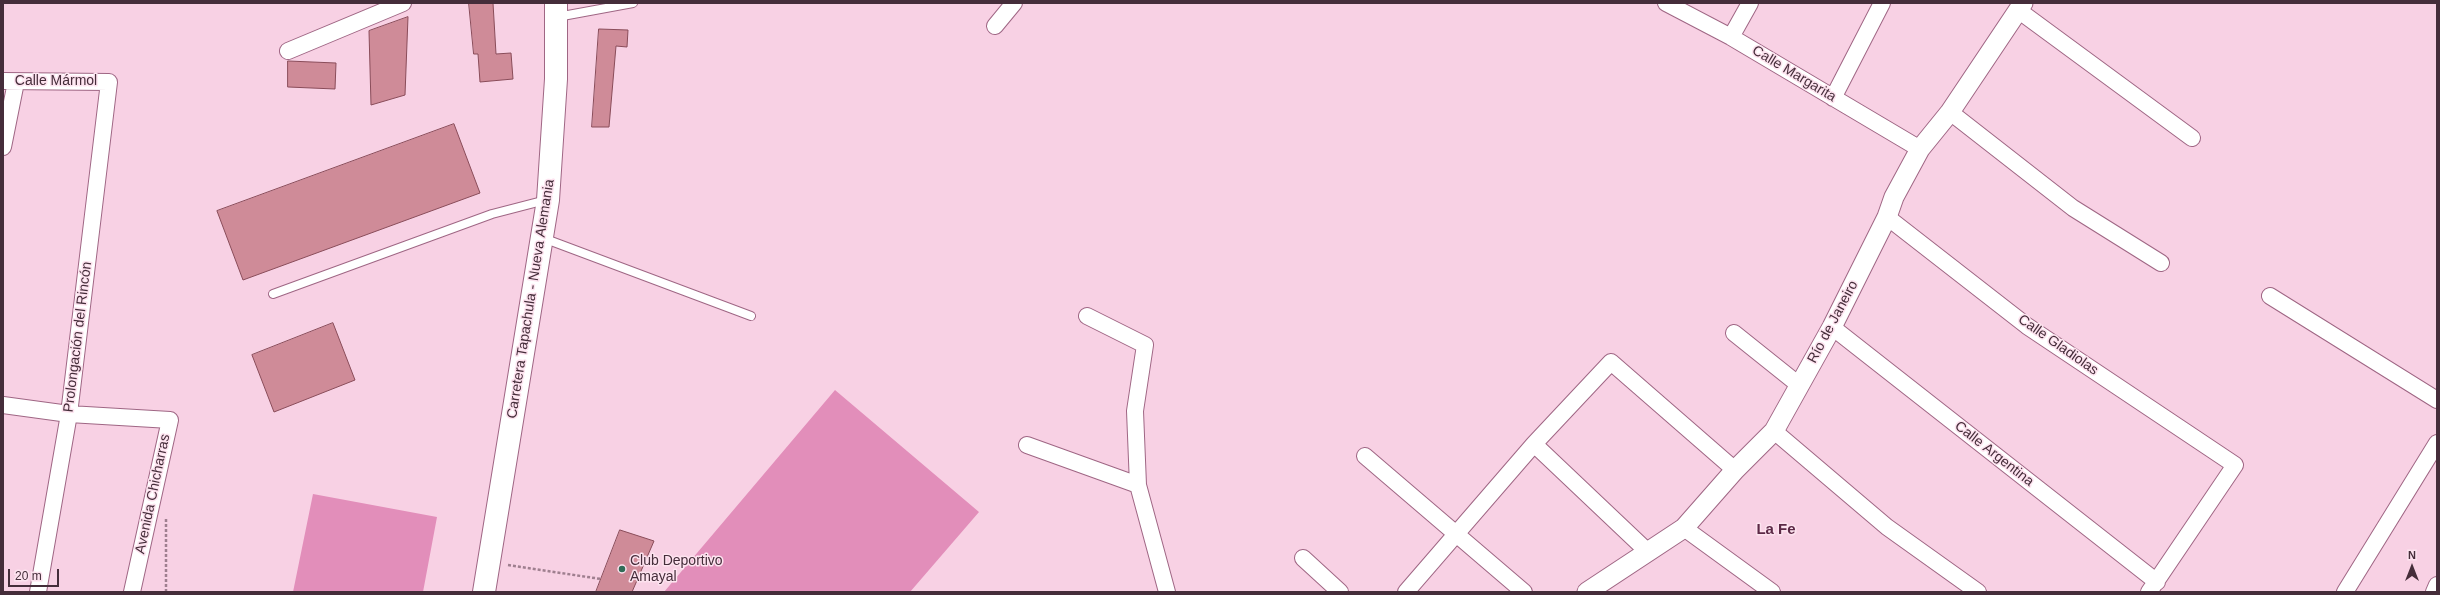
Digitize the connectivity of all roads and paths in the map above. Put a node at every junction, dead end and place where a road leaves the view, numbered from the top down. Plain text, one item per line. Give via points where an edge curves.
1 (404, 3) edge
2 (633, 3) edge
3 (1014, 3) edge
4 (1666, 3) edge
5 (1750, 3) edge
6 (1882, 3) edge
7 (2020, 7) edge
8 (556, 10) edge
9 (995, 26) dead end
10 (1732, 37) junction
11 (288, 51) dead end
12 (9, 81) edge
13 (109, 82) joint
14 (1833, 98) junction
15 (1950, 112) junction
16 (2192, 138) dead end
17 (3, 147) edge
18 (1920, 149) junction
19 (548, 200) junction
20 (1887, 216) junction
21 (543, 238) junction
22 (2161, 263) dead end
23 (273, 294) dead end
24 (2270, 296) dead end
25 (751, 316) dead end
26 (1087, 316) dead end
27 (1832, 327) junction
28 (1734, 333) dead end
29 (1799, 385) junction
30 (2437, 400) edge
31 (3, 404) edge
32 (69, 414) junction
33 (1774, 431) junction
34 (2437, 443) edge
35 (1534, 444) junction
36 (1027, 445) dead end
37 (1365, 456) dead end
38 (1735, 470) junction
39 (1138, 485) junction
40 (166, 516) dead end
41 (1684, 528) junction
42 (1457, 535) junction
43 (1648, 552) junction
44 (1303, 558) dead end
45 (490, 562) junction
46 (601, 579) dead end
47 (2437, 585) edge
48 (2153, 587) edge
49 (38, 592) edge
50 (132, 592) edge
51 (166, 592) edge
52 (484, 592) edge
53 (1167, 592) edge
54 (1340, 592) edge
55 (1406, 592) edge
56 (1524, 592) edge
57 (1587, 592) edge
58 (1772, 592) edge
59 (1978, 592) edge
60 (2345, 592) edge
61 (2434, 592) edge

1 - 11 street
2 - 8 lane
3 - 9 street
4 - 10 street, Calle Margarita
5 - 10 street
6 - 14 street
7 - 15 street, Río de Janeiro
7 - 16 street
8 - 19 main road, Carretera Tapachula - Nueva Alemania via 556,79
10 - 14 street, Calle Margarita
12 - 13 street, Calle Mármol
12 - 17 street
13 - 32 street, Prolongación del Rincón
14 - 18 street, Calle Margarita
15 - 18 street, Río de Janeiro
15 - 22 street via 2073,208
18 - 20 street, Río de Janeiro via 1894,197
19 - 21 main road, Carretera Tapachula - Nueva Alemania
19 - 23 lane via 492,214
20 - 27 street, Río de Janeiro
20 - 48 street, Calle Gladiolas via 2027,326 2235,465
21 - 25 lane
21 - 45 main road, Carretera Tapachula - Nueva Alemania
24 - 30 street
26 - 39 street via 1144,345 1135,411
27 - 29 street, Río de Janeiro
27 - 48 street, Calle Argentina
28 - 29 street
29 - 33 street, Río de Janeiro
31 - 32 street
32 - 49 street, Prolongación del Rincón
32 - 50 street, Avenida Chicharras via 170,420
33 - 38 street, Río de Janeiro
33 - 59 street via 1887,527
34 - 60 street
35 - 38 street via 1611,362
35 - 42 street
35 - 43 street
36 - 39 street
37 - 42 street
38 - 41 street, Río de Janeiro
39 - 53 street
40 - 51 path
41 - 43 street, Río de Janeiro
41 - 58 street
42 - 55 street
42 - 56 street
43 - 57 street, Río de Janeiro
44 - 54 street
45 - 46 path
45 - 52 main road, Carretera Tapachula - Nueva Alemania
47 - 61 street

